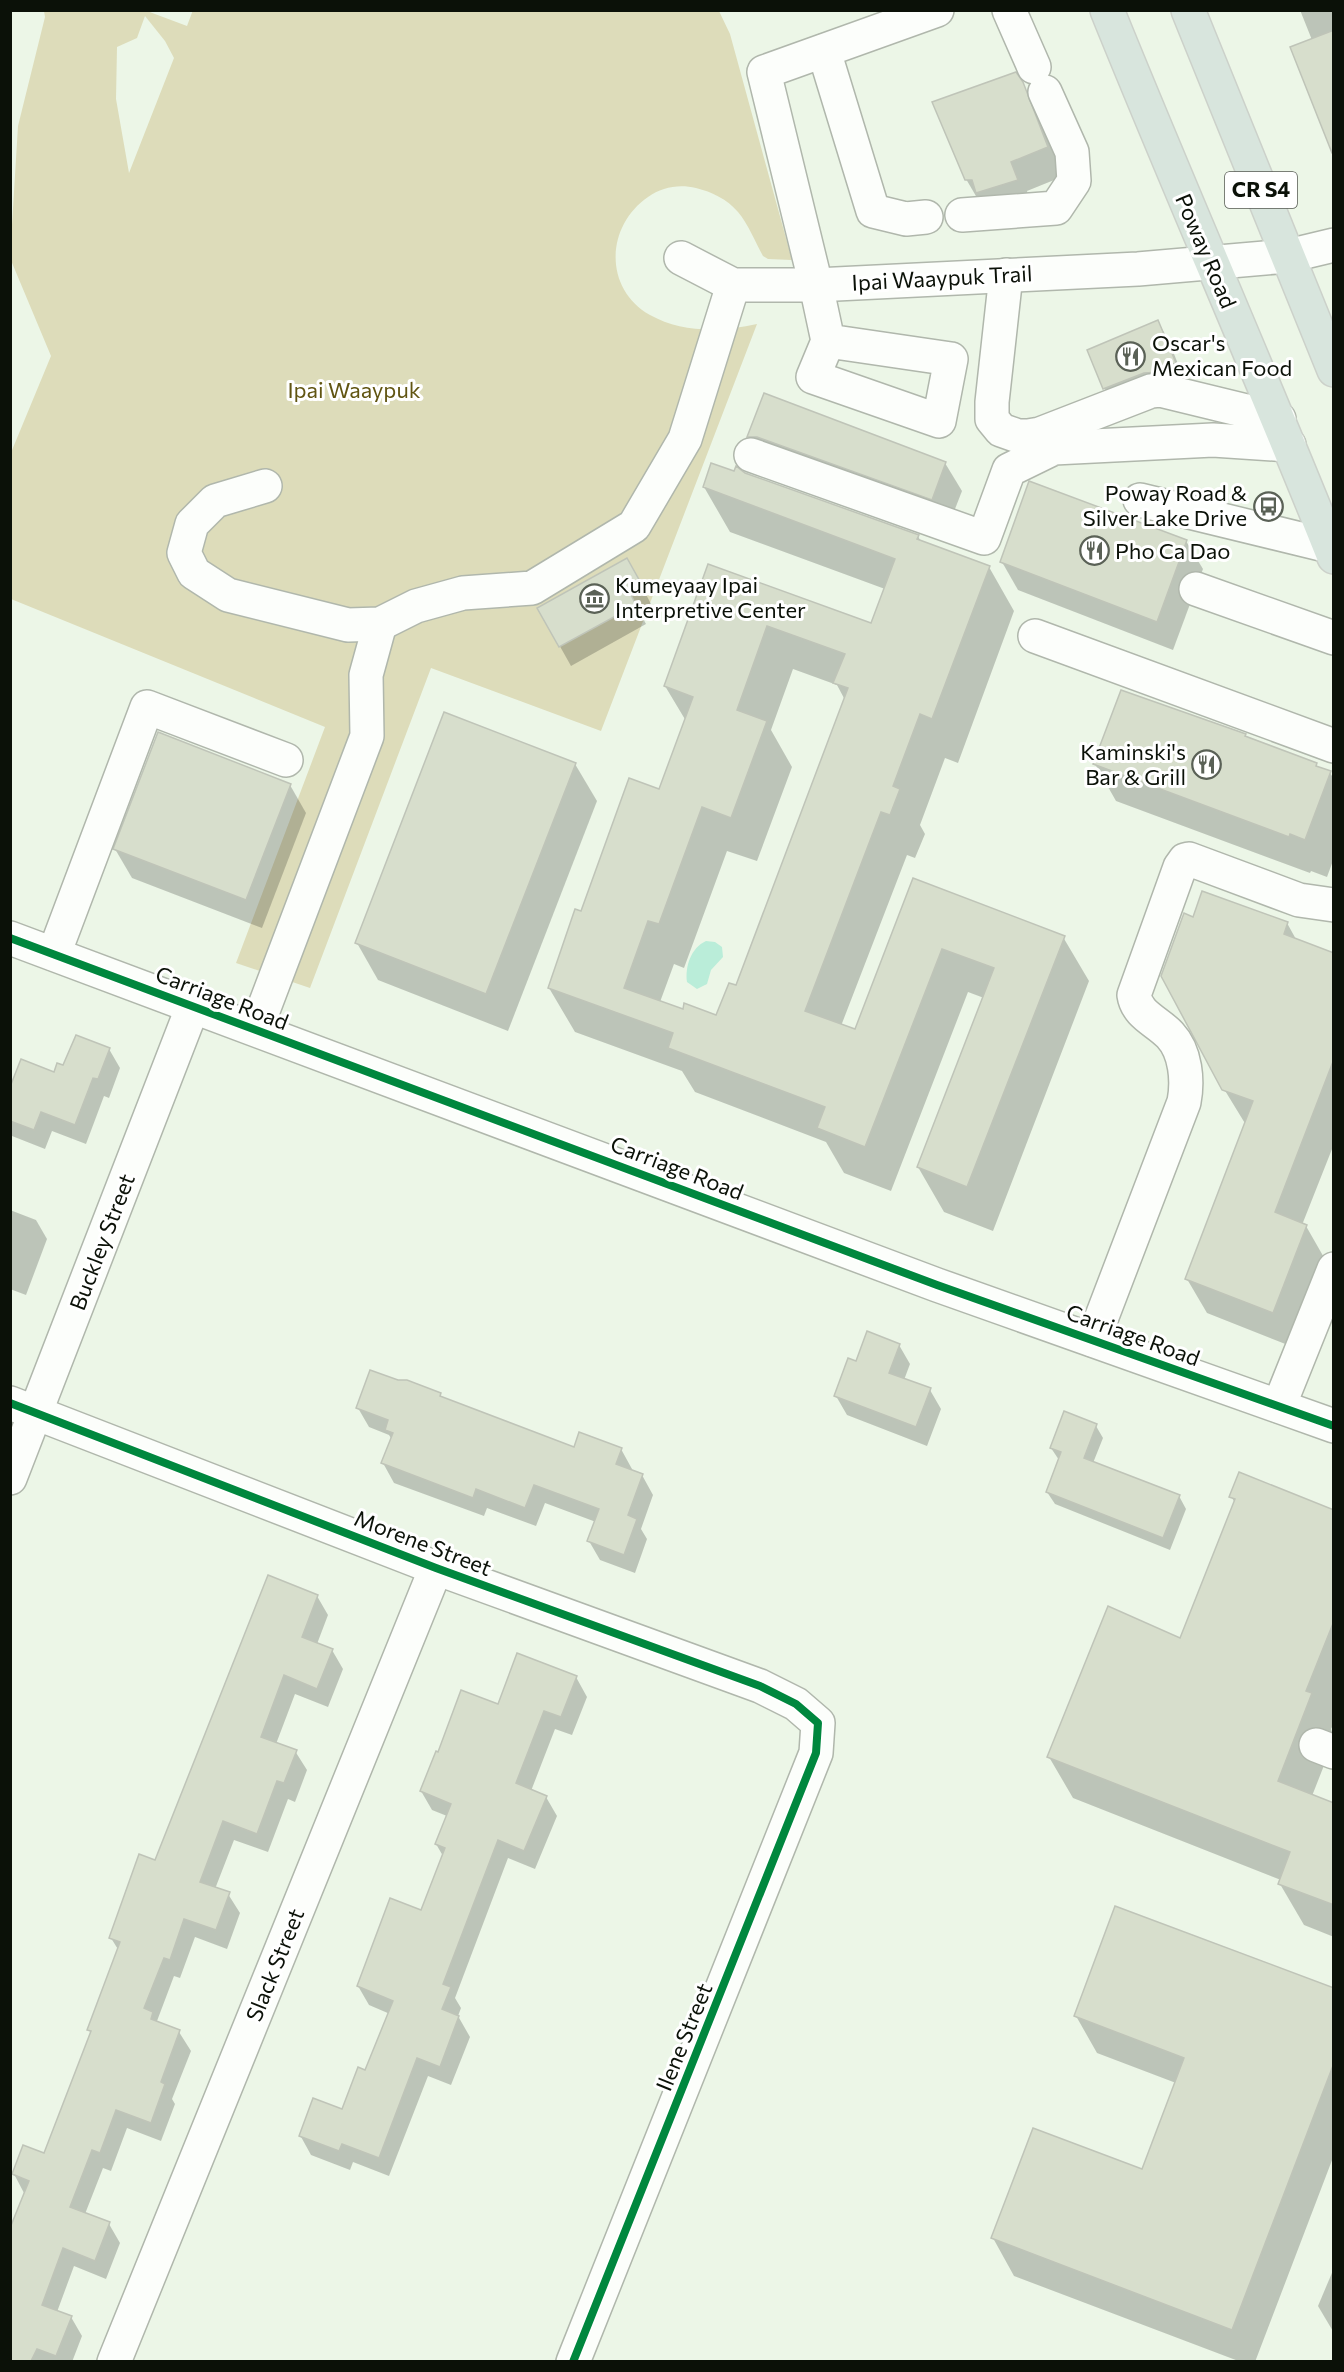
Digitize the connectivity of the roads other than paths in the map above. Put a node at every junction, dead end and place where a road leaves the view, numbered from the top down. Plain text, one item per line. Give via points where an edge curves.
1 (937, 10) edge
2 (1009, 10) edge
3 (1107, 10) edge
4 (1188, 10) edge
5 (824, 51) junction
6 (962, 215) dead end
7 (926, 217) dead end
8 (1334, 245) edge
9 (1288, 256) junction
10 (681, 258) dead end
11 (1210, 261) junction
12 (1006, 275) junction
13 (733, 285) junction
14 (816, 285) junction
15 (828, 341) dead end
16 (1334, 369) edge
17 (1284, 432) junction
18 (751, 455) dead end
19 (265, 486) dead end
20 (1140, 500) dead end
21 (1331, 552) edge
22 (1196, 589) dead end
23 (380, 624) junction
24 (1035, 636) dead end
25 (1334, 638) edge
26 (1334, 746) edge
27 (286, 760) dead end
28 (1334, 905) edge
29 (10, 938) edge
30 (54, 954) junction
31 (193, 1006) junction
32 (256, 1029) junction
33 (1334, 1269) edge
34 (1093, 1340) junction
35 (1280, 1406) junction
36 (23, 1407) edge
37 (1334, 1426) edge
38 (10, 1478) edge
39 (436, 1568) junction
40 (818, 1723) joint
41 (114, 2361) edge
42 (573, 2361) edge

1 - 5 street
2 - 6 street via 1072,152 1074,181 1056,208
3 - 11 main road, Poway Road
4 - 9 main road, CR S4
5 - 7 street via 873,211 906,219
5 - 14 street via 764,72
8 - 9 street, Ipai Waaypuk Trail
9 - 11 street, Ipai Waaypuk Trail
9 - 16 main road, CR S4
10 - 13 street, Ipai Waaypuk Trail
11 - 12 street, Ipai Waaypuk Trail via 1138,269
11 - 17 main road, Poway Road
12 - 14 street, Ipai Waaypuk Trail
12 - 17 street via 992,402 992,419 1002,430 1018,436 1040,434 1160,390
13 - 14 street, Ipai Waaypuk Trail
13 - 23 street via 686,439 634,526 532,588 463,593 416,606
14 - 15 street
17 - 18 street via 1213,440 1054,448 1010,470 984,538
17 - 21 main road, Poway Road
19 - 23 street via 215,501 192,524 184,553 194,573 228,595 348,625
20 - 21 street
22 - 25 street
23 - 32 street via 366,675 367,736
24 - 26 street
27 - 30 street via 147,707
28 - 34 street via 1299,900 1194,861 1185,860 1180,867 1134,994 1136,1005 1172,1036 1183,1060 1187,1088
29 - 30 street, Carriage Road
30 - 31 street, Carriage Road
31 - 32 street, Carriage Road
31 - 36 street, Buckley Street
32 - 34 street, Carriage Road
33 - 35 street
34 - 35 street, Carriage Road
35 - 37 street, Carriage Road
36 - 38 street, Buckley Street
36 - 39 street, Morene Street
39 - 40 street, Morene Street via 760,1686 796,1704
39 - 41 street, Slack Street
40 - 42 street, Ilene Street via 816,1753

